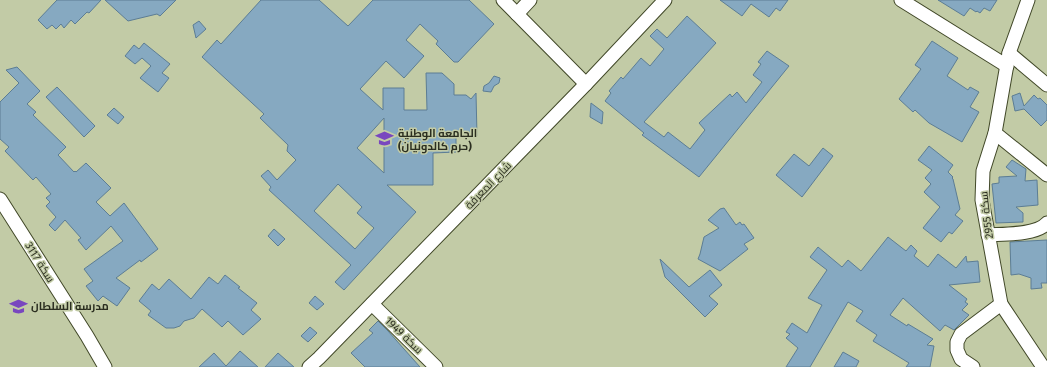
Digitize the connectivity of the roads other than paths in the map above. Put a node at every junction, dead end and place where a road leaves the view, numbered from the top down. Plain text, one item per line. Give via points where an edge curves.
1 (503, 0) edge
2 (530, 0) edge
3 (665, 0) edge
4 (902, 0) edge
5 (1028, 0) edge
6 (517, 14) junction
7 (1008, 59) junction
8 (586, 84) junction
9 (1047, 85) edge
10 (995, 133) junction
11 (1047, 174) edge
12 (0, 199) edge
13 (1047, 222) edge
14 (988, 235) junction
15 (372, 304) junction
16 (1001, 304) junction
17 (105, 367) edge
18 (308, 367) edge
19 (436, 367) edge
20 (973, 367) edge
21 (1043, 367) edge

1 - 6 street
2 - 6 street
3 - 8 street, شارع المعرفة
4 - 7 street
5 - 7 street, سكة 2955
6 - 8 street
7 - 9 street
7 - 10 street, سكة 2955
8 - 15 street, شارع المعرفة
10 - 11 street
10 - 14 street, سكة 2955 via 983,171 982,200
12 - 17 street, سكة 3117
13 - 14 street via 1035,230
14 - 16 street, سكة 2955
15 - 18 street, شارع المعرفة
15 - 19 street, سكة 1949
16 - 20 street via 961,334 957,342 961,359
16 - 21 street, سكة 2955

